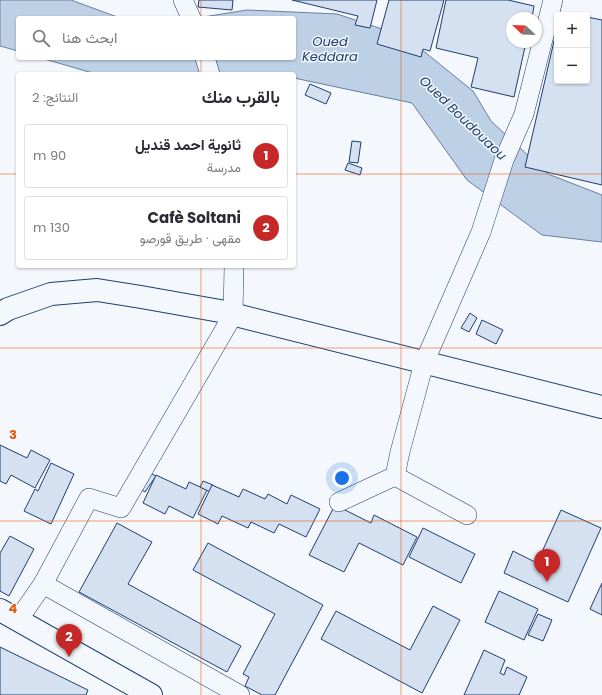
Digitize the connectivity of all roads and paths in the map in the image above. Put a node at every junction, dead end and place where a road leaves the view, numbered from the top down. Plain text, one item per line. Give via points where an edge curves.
1 (183, 0) edge
2 (553, 0) edge
3 (190, 16) edge
4 (205, 60) edge
5 (209, 72) edge
6 (234, 268) edge
7 (0, 314) edge
8 (233, 315) junction
9 (424, 363) junction
10 (602, 407) edge
11 (395, 476) junction
12 (339, 502) dead end
13 (467, 515) dead end
14 (43, 584) junction
15 (9, 615) edge
16 (151, 695) edge
17 (240, 695) edge

1 - 3 street
2 - 9 street via 524,114 504,160 481,232
4 - 5 street
6 - 8 street
7 - 8 main road via 51,294 97,290
8 - 9 main road
8 - 14 street via 121,508 89,498
9 - 10 main road
9 - 11 street
11 - 12 street
11 - 13 street
14 - 15 street
14 - 17 street
15 - 16 main road

